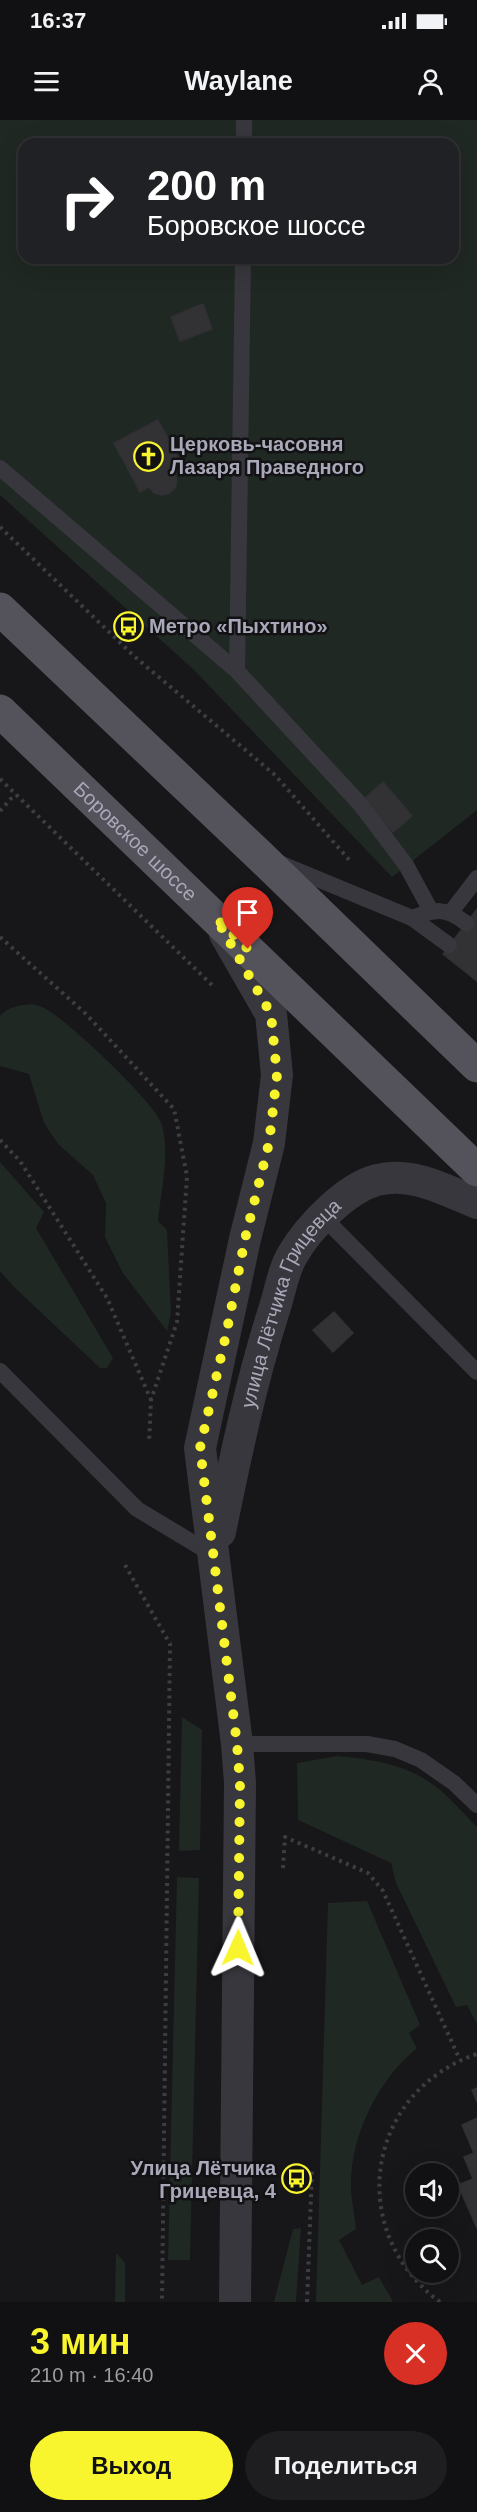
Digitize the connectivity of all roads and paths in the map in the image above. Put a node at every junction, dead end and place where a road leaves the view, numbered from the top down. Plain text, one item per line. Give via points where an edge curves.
1 (244, 120) edge
2 (244, 138) edge
3 (243, 264) edge
4 (0, 468) edge
5 (0, 527) edge
6 (0, 609) edge
7 (237, 671) junction
8 (0, 711) edge
9 (0, 780) edge
10 (15, 794) junction
11 (0, 811) edge
12 (259, 855) junction
13 (354, 865) dead end
14 (477, 878) edge
15 (431, 911) junction
16 (451, 912) junction
17 (216, 918) junction
18 (412, 918) junction
19 (466, 923) dead end
20 (0, 937) edge
21 (449, 945) dead end
22 (217, 990) dead end
23 (477, 1066) edge
24 (0, 1140) edge
25 (477, 1170) edge
26 (477, 1203) edge
27 (322, 1216) junction
28 (0, 1371) edge
29 (477, 1372) edge
30 (151, 1400) junction
31 (149, 1443) dead end
32 (215, 1557) junction
33 (125, 1565) dead end
34 (237, 1744) junction
35 (477, 1806) edge
36 (283, 1868) dead end
37 (477, 2054) edge
38 (460, 2060) junction
39 (312, 2170) dead end
40 (162, 2302) edge
41 (235, 2302) edge
42 (307, 2302) edge
43 (438, 2302) edge

1 - 2 lane
3 - 7 lane
4 - 7 lane
5 - 13 path via 135,657 275,775
6 - 12 main road
7 - 15 lane via 360,804 406,865
8 - 17 main road, Боровское шоссе
9 - 10 path
10 - 11 path
10 - 22 path
12 - 18 lane
12 - 23 main road
14 - 16 lane
15 - 16 lane
15 - 18 lane
16 - 19 lane
17 - 25 main road, Боровское шоссе
17 - 32 street, улица Лётчика Грицевца via 271,1014 277,1075 269,1143 200,1448
18 - 21 lane
20 - 30 path via 86,1014 174,1109 187,1176 177,1322
24 - 30 path via 20,1161 106,1298
26 - 27 street, улица Лётчика Грицевца via 414,1178 376,1180 340,1200
27 - 29 lane
27 - 32 street, улица Лётчика Грицевца via 292,1256 263,1344
28 - 32 lane via 137,1509
30 - 31 path
32 - 34 street, улица Лётчика Грицевца
33 - 40 path via 170,1644
34 - 35 lane via 367,1744 395,1749 421,1760 454,1783
34 - 41 street, улица Лётчика Грицевца via 240,1867
36 - 38 path via 285,1837 368,1873 383,1891
37 - 38 path
38 - 43 path via 440,2071 406,2103 385,2145 380,2168 381,2214 388,2236 412,2277
39 - 42 path

